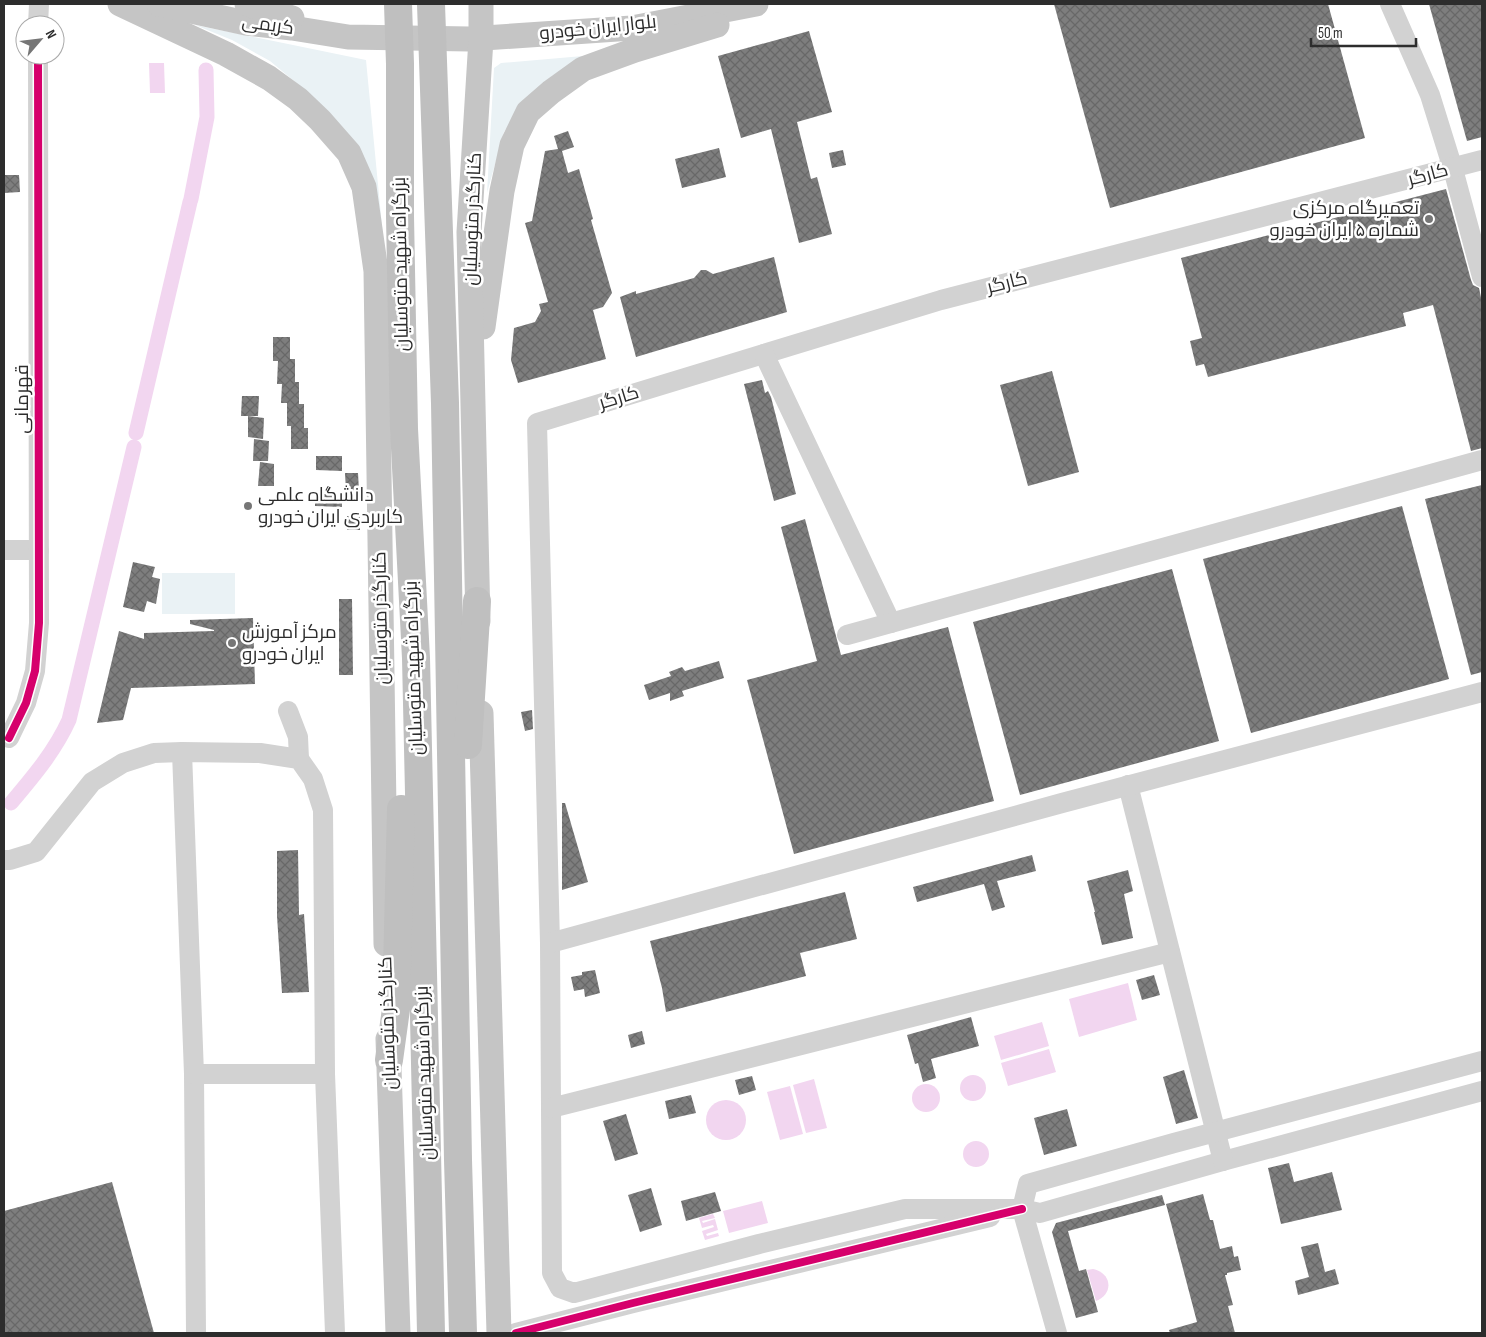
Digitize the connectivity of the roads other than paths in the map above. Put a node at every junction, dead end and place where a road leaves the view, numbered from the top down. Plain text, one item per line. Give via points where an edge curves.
1 (120, 4) edge
2 (159, 4) edge
3 (247, 4) edge
4 (383, 4) edge
5 (398, 4) edge
6 (432, 4) edge
7 (481, 4) edge
8 (755, 4) edge
9 (1390, 4) edge
10 (348, 37) junction
11 (475, 39) junction
12 (400, 64) junction
13 (38, 65) edge
14 (1482, 160) edge
15 (1453, 169) junction
16 (1482, 277) edge
17 (764, 354) junction
18 (472, 399) junction
19 (1482, 460) edge
20 (4, 550) edge
21 (39, 550) junction
22 (477, 601) junction
23 (891, 623) junction
24 (847, 635) dead end
25 (416, 658) junction
26 (1482, 692) edge
27 (288, 711) dead end
28 (9, 738) dead end
29 (182, 752) junction
30 (299, 758) junction
31 (1128, 785) junction
32 (4, 860) edge
33 (455, 938) junction
34 (550, 943) junction
35 (1170, 952) junction
36 (389, 1060) junction
37 (1482, 1060) edge
38 (194, 1074) junction
39 (325, 1074) junction
40 (1482, 1091) edge
41 (551, 1108) junction
42 (1216, 1132) junction
43 (1223, 1161) junction
44 (1022, 1209) junction
45 (196, 1333) edge
46 (335, 1333) edge
47 (398, 1333) edge
48 (431, 1333) edge
49 (463, 1333) edge
50 (499, 1333) edge
51 (516, 1333) edge
52 (1057, 1333) edge

1 - 36 main road, کنارگذر متوسلیان via 226,54 298,99 349,153 364,187 376,271
2 - 10 main road, کریمی via 246,23
3 - 10 main road
4 - 12 highway
5 - 12 highway, بزرگراه شهید متوسلیان
6 - 33 highway, بزرگراه شهید متوسلیان via 445,403
7 - 11 main road, کنارگذر متوسلیان
8 - 11 main road, بلوار ایران خودرو via 632,28
8 - 18 main road via 715,26 583,69 528,112 512,145 502,190
9 - 15 street via 1430,96
10 - 11 main road, بلوار ایران خودرو
11 - 18 main road, کنارگذر متوسلیان via 469,232
12 - 25 highway, بزرگراه شهید متوسلیان via 404,429
13 - 21 street, قهرمانی
14 - 15 street, کارگر
15 - 16 street
15 - 17 street, کارگر via 941,300
17 - 23 street
17 - 34 street, کارگر via 536,423
18 - 22 main road, کنارگذر متوسلیان
19 - 23 street
20 - 21 street
21 - 28 street, قهرمانی via 35,671 26,704
22 - 33 highway
22 - 50 main road, کنارگذر متوسلیان
23 - 24 street
25 - 36 highway via 402,759 396,1009
25 - 48 highway, بزرگراه شهید متوسلیان
26 - 31 street
27 - 30 street via 298,737
29 - 30 street via 260,753
29 - 32 street via 154,754 123,763 92,782 36,852
29 - 38 street
30 - 39 street via 313,779 324,810
31 - 34 street
31 - 35 street
33 - 49 highway, بزرگراه شهید متوسلیان
34 - 41 street
35 - 41 street
35 - 42 street
36 - 47 main road, کنارگذر متوسلیان
37 - 42 street
38 - 39 street
38 - 45 street
39 - 46 street
40 - 43 street
41 - 44 street via 552,1272 560,1288 574,1293 905,1209
42 - 43 street
42 - 44 street via 1028,1184
43 - 44 street via 1040,1213
44 - 51 street
44 - 52 street

